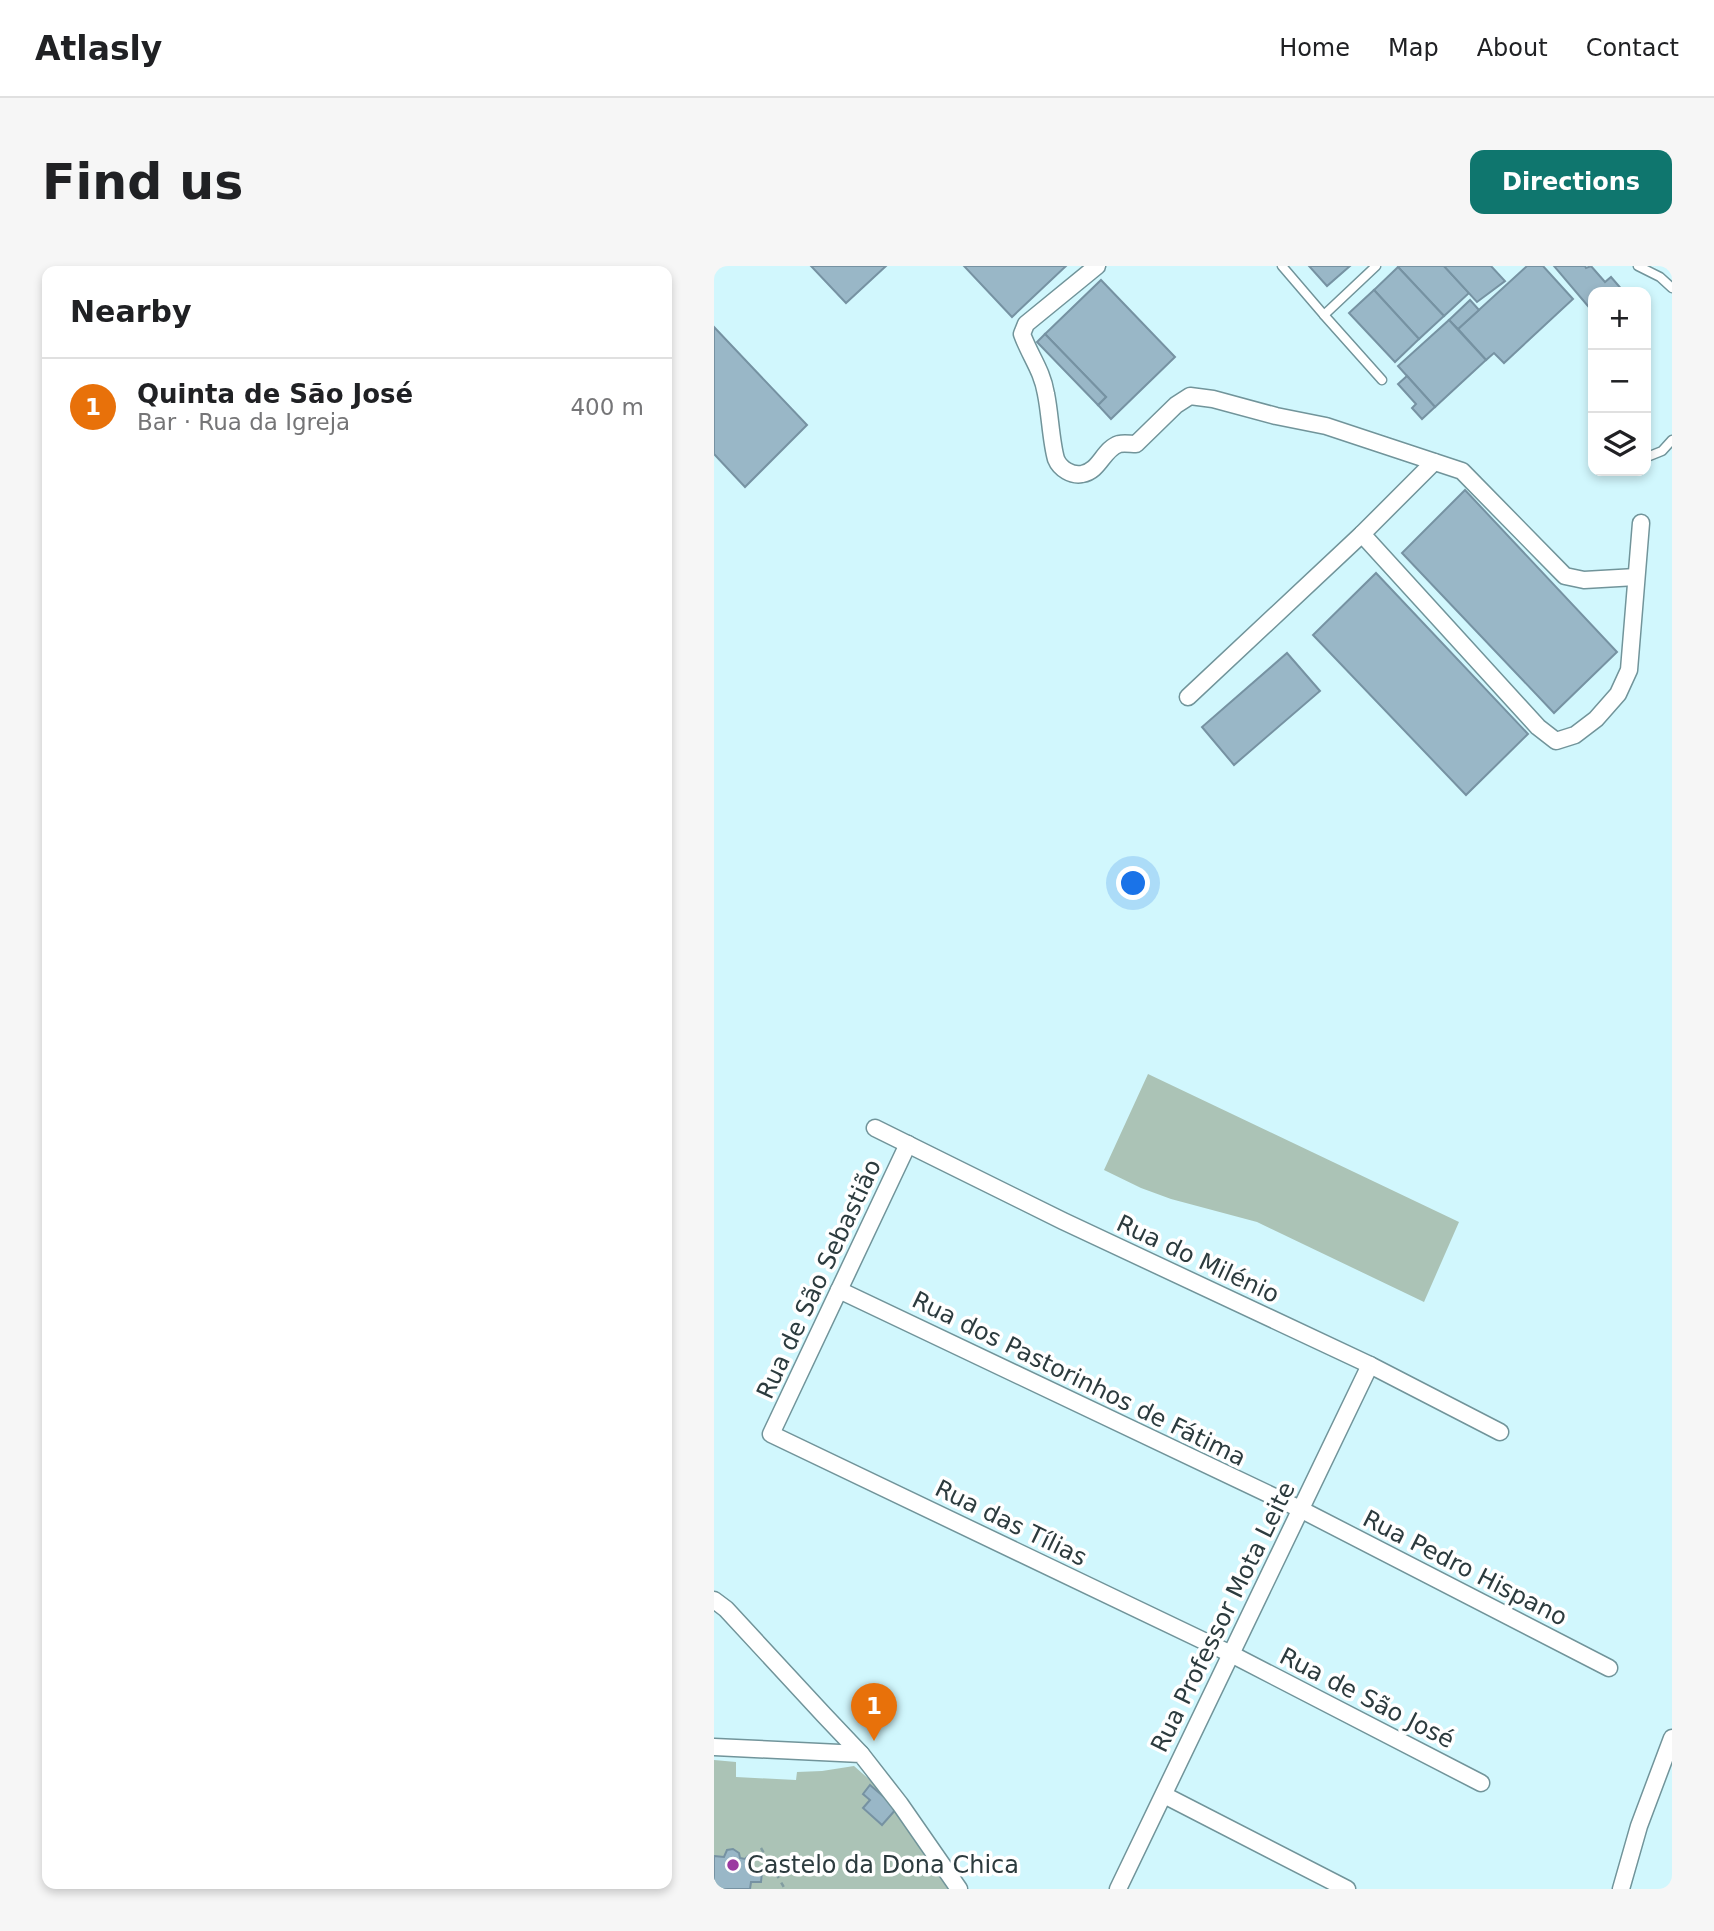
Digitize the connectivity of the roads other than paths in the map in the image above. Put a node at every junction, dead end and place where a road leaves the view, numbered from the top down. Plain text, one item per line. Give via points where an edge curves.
1 (1097, 266) edge
2 (1282, 266) edge
3 (1376, 266) edge
4 (1638, 266) edge
5 (1672, 288) edge
6 (1325, 315) junction
7 (1382, 380) dead end
8 (1672, 440) edge
9 (1651, 455) edge
10 (1434, 462) junction
11 (1642, 523) dead end
12 (1362, 534) junction
13 (1636, 577) junction
14 (1188, 697) dead end
15 (875, 1128) dead end
16 (908, 1144) junction
17 (839, 1290) junction
18 (1370, 1365) junction
19 (1500, 1432) dead end
20 (771, 1434) joint
21 (1300, 1509) junction
22 (714, 1600) edge
23 (1231, 1654) junction
24 (1609, 1668) dead end
25 (1672, 1738) edge
26 (714, 1747) edge
27 (861, 1754) junction
28 (1481, 1783) dead end
29 (1164, 1795) junction
30 (959, 1889) edge
31 (1118, 1889) edge
32 (1347, 1889) edge
33 (1621, 1889) edge

1 - 10 street via 1026,324 1022,334 1038,365 1057,461 1065,471 1080,475 1094,470 1107,453 1119,444 1136,444 1190,396 1326,426
2 - 6 lane
3 - 6 lane
4 - 5 lane
6 - 7 lane
8 - 9 lane
10 - 12 street
10 - 13 street via 1462,471 1564,576 1584,580
11 - 13 street
12 - 13 street via 1538,727 1556,741 1576,735 1618,694 1629,670
12 - 14 street
15 - 16 street, Rua do Milénio
16 - 17 street, Rua de São Sebastião
16 - 18 street, Rua do Milénio
17 - 20 street, Rua de São Sebastião
17 - 21 street, Rua dos Pastorinhos de Fátima
18 - 19 street, Rua do Milénio
18 - 21 street, Rua Professor Mota Leite
20 - 23 street, Rua das Tílias
21 - 23 street, Rua Professor Mota Leite
21 - 24 street, Rua Pedro Hispano
22 - 27 street
23 - 28 street, Rua de São José
23 - 29 street, Rua Professor Mota Leite
25 - 33 street
26 - 27 street
27 - 30 street
29 - 31 street, Rua Professor Mota Leite
29 - 32 street

